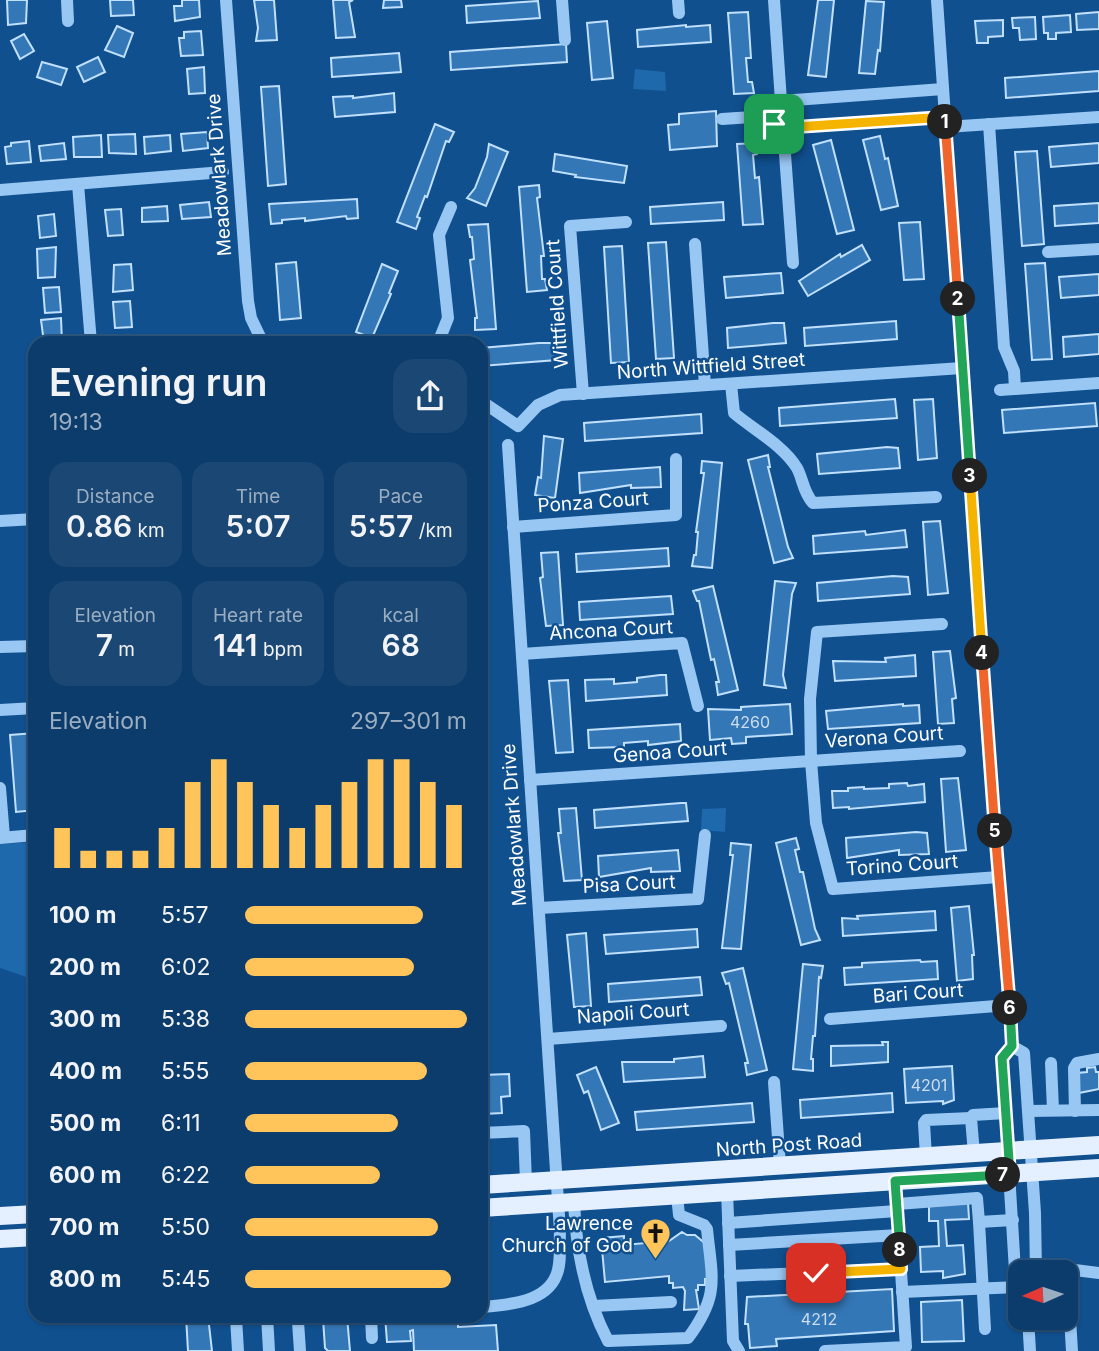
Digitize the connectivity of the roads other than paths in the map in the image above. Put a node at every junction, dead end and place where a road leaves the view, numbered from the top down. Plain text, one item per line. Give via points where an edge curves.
1 (67, 0) edge
2 (226, 0) edge
3 (562, 0) edge
4 (774, 0) edge
5 (937, 0) edge
6 (68, 21) dead end
7 (565, 40) dead end
8 (943, 89) junction
9 (781, 101) junction
10 (769, 116) junction
11 (1099, 117) edge
12 (722, 119) dead end
13 (945, 122) junction
14 (989, 124) junction
15 (783, 127) junction
16 (223, 172) dead end
17 (78, 184) junction
18 (0, 190) edge
19 (451, 207) dead end
20 (626, 222) dead end
21 (695, 244) dead end
22 (1099, 249) edge
23 (1048, 253) dead end
24 (793, 263) dead end
25 (90, 336) edge
26 (260, 336) edge
27 (441, 336) edge
28 (962, 368) junction
29 (1099, 383) edge
30 (731, 384) junction
31 (705, 385) junction
32 (1015, 389) junction
33 (1000, 390) dead end
34 (583, 394) junction
35 (488, 406) edge
36 (508, 445) dead end
37 (676, 458) dead end
38 (936, 497) dead end
39 (28, 520) edge
40 (0, 522) edge
41 (513, 527) junction
42 (942, 624) dead end
43 (28, 646) edge
44 (0, 647) edge
45 (522, 654) junction
46 (698, 706) dead end
47 (28, 708) edge
48 (0, 710) edge
49 (960, 751) dead end
50 (811, 761) junction
51 (530, 780) junction
52 (0, 788) edge
53 (28, 835) edge
54 (705, 835) dead end
55 (2, 837) edge
56 (999, 877) junction
57 (539, 908) junction
58 (1009, 1006) junction
59 (830, 1019) dead end
60 (721, 1026) dead end
61 (548, 1039) junction
62 (1012, 1046) junction
63 (1099, 1059) edge
64 (1051, 1063) dead end
65 (774, 1082) dead end
66 (1053, 1110) junction
67 (1099, 1110) edge
68 (1028, 1111) junction
69 (1075, 1111) junction
70 (1006, 1113) junction
71 (971, 1118) junction
72 (488, 1133) edge
73 (1099, 1145) edge
74 (1031, 1150) junction
75 (1008, 1152) junction
76 (974, 1154) junction
77 (926, 1157) junction
78 (780, 1167) junction
79 (1099, 1168) edge
80 (1032, 1173) junction
81 (1010, 1175) junction
82 (558, 1180) junction
83 (895, 1181) junction
84 (526, 1182) junction
85 (488, 1185) edge
86 (727, 1192) junction
87 (677, 1195) junction
88 (567, 1203) junction
89 (488, 1208) edge
90 (897, 1208) junction
91 (28, 1214) edge
92 (0, 1216) edge
93 (1013, 1220) junction
94 (979, 1222) junction
95 (728, 1223) junction
96 (899, 1235) junction
97 (28, 1237) edge
98 (0, 1239) edge
99 (729, 1245) junction
100 (1015, 1260) edge
101 (1036, 1260) edge
102 (901, 1269) junction
103 (1078, 1270) edge
104 (1099, 1273) edge
105 (730, 1276) junction
106 (1008, 1287) edge
107 (983, 1288) junction
108 (902, 1292) junction
109 (671, 1302) dead end
110 (488, 1306) edge
111 (594, 1306) junction
112 (236, 1323) edge
113 (267, 1323) edge
114 (299, 1323) edge
115 (371, 1323) edge
116 (985, 1329) dead end
117 (1029, 1330) edge
118 (1071, 1330) edge
119 (372, 1338) dead end
120 (237, 1351) edge
121 (269, 1351) edge
122 (300, 1351) edge
123 (738, 1351) edge
124 (825, 1351) edge
125 (1030, 1351) edge
126 (1072, 1351) edge

1 - 6 street
2 - 26 street, Meadowlark Drive via 248,301
3 - 7 street
4 - 9 street
5 - 8 street
8 - 9 street
8 - 13 street
9 - 10 street via 770,108
10 - 12 street
10 - 15 street via 775,126
11 - 14 street
13 - 14 street
13 - 15 street
13 - 28 street
14 - 32 street via 1004,347 1014,371
15 - 24 street
16 - 17 street
17 - 18 street
17 - 25 street
19 - 27 street via 439,235 448,318
20 - 34 street, Wittfield Court via 570,226
21 - 31 street
22 - 23 street
28 - 30 street, North Wittfield Street
28 - 56 street
29 - 32 street
30 - 31 street, North Wittfield Street
30 - 38 street via 734,413 790,458 813,503
31 - 34 street, North Wittfield Street
32 - 33 street
34 - 35 street, North Wittfield Street via 545,400 518,426
36 - 41 street, Meadowlark Drive
37 - 41 street, Ponza Court via 676,515
39 - 40 street
41 - 45 street, Meadowlark Drive
42 - 50 street, Torino Court via 817,632 810,699
43 - 44 street
45 - 46 street, Ancona Court via 682,643
45 - 51 street, Meadowlark Drive
47 - 48 street
49 - 50 street, Verona Court
50 - 51 street, Genoa Court
50 - 56 street, Torino Court via 816,823 833,889
51 - 57 street, Meadowlark Drive
52 - 55 street
53 - 55 street
54 - 57 street, Pisa Court via 698,899
56 - 58 street
57 - 61 street, Meadowlark Drive
58 - 59 street, Bari Court
58 - 62 street
60 - 61 street, Napoli Court
61 - 82 street, Meadowlark Drive
62 - 68 street via 1024,1053
62 - 70 street via 1002,1058
63 - 69 street via 1077,1063 1074,1068
64 - 66 street
65 - 78 street
66 - 68 street
66 - 69 street
67 - 69 street
68 - 74 street
70 - 71 street
70 - 75 street
71 - 76 street
71 - 77 street via 926,1120
72 - 84 street via 524,1131
73 - 74 main road, North Post Road
74 - 75 main road, North Post Road
74 - 80 street
75 - 76 main road, North Post Road
75 - 81 street
76 - 77 main road, North Post Road
77 - 78 main road, North Post Road
78 - 82 main road, North Post Road
79 - 80 main road
80 - 81 main road
80 - 101 street
81 - 83 main road
81 - 93 street
82 - 84 main road, North Post Road
82 - 88 street, Meadowlark Drive
83 - 86 main road
83 - 90 street
84 - 85 main road, North Post Road
86 - 87 main road
86 - 95 street
87 - 88 main road
87 - 111 street via 679,1215 707,1229 713,1287 703,1318 688,1338 608,1341
88 - 89 main road
88 - 110 street via 557,1275 550,1286 538,1296
88 - 111 street
90 - 94 street via 977,1198
90 - 95 street
90 - 96 street
91 - 92 main road
93 - 94 street
93 - 100 street
94 - 107 street
95 - 99 street
96 - 99 street
96 - 102 street
97 - 98 main road
99 - 105 street
102 - 105 street
102 - 108 street
103 - 104 street
105 - 123 street via 733,1341
106 - 107 street
107 - 108 street
107 - 116 street
108 - 124 street via 906,1347
109 - 111 street
112 - 120 street
113 - 121 street
114 - 122 street
115 - 119 street
117 - 125 street
118 - 126 street

